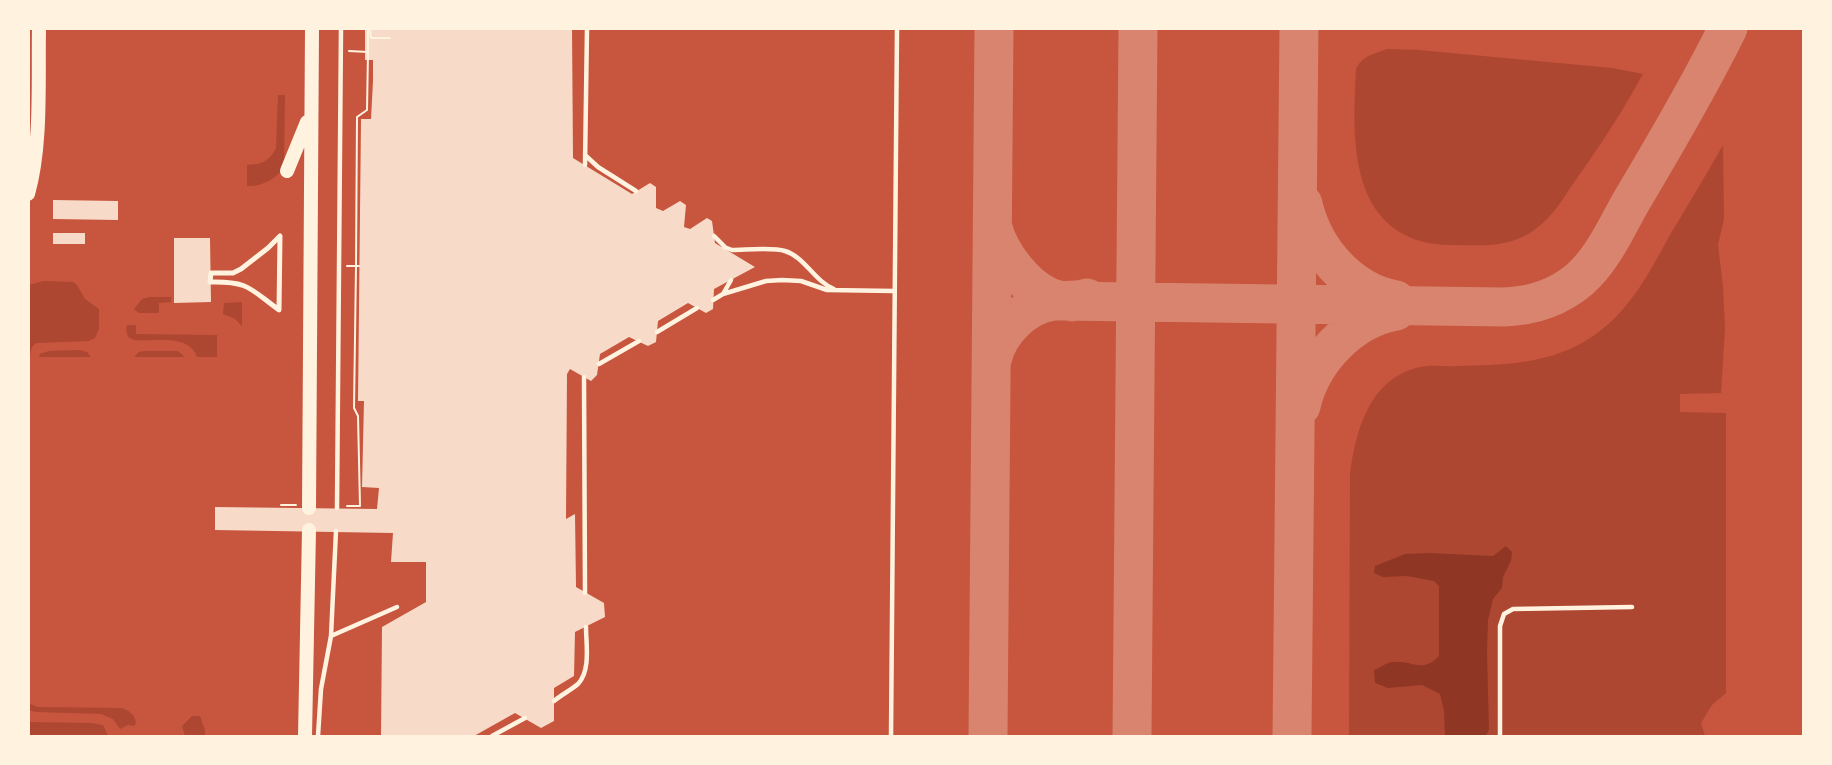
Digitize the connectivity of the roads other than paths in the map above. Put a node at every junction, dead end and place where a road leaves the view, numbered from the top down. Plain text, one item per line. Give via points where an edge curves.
1 (39, 28) edge
2 (312, 28) edge
3 (341, 28) edge
4 (587, 28) edge
5 (897, 28) edge
6 (310, 115) junction
7 (585, 155) junction
8 (585, 165) dead end
9 (287, 171) dead end
10 (636, 191) dead end
11 (28, 194) edge
12 (714, 236) dead end
13 (731, 280) dead end
14 (839, 290) junction
15 (894, 291) junction
16 (723, 294) junction
17 (713, 300) dead end
18 (697, 309) dead end
19 (279, 310) joint
20 (657, 332) dead end
21 (639, 341) dead end
22 (599, 364) dead end
23 (585, 378) dead end
24 (309, 508) dead end
25 (337, 508) dead end
26 (309, 530) dead end
27 (336, 531) dead end
28 (585, 593) dead end
29 (397, 607) dead end
30 (1632, 607) dead end
31 (586, 627) dead end
32 (331, 636) junction
33 (554, 701) dead end
34 (525, 718) dead end
35 (305, 736) edge
36 (318, 736) edge
37 (492, 736) edge
38 (891, 736) edge
39 (1500, 736) edge

1 - 11 main road via 37,137
2 - 6 main road
3 - 25 lane
4 - 7 lane
5 - 15 lane
6 - 9 main road
6 - 24 main road
7 - 8 lane
7 - 10 lane
12 - 14 lane via 726,249 786,251 826,285
13 - 16 lane
14 - 15 lane
14 - 16 lane via 782,279
15 - 38 lane
16 - 17 lane
18 - 20 lane
19 - 19 street via 280,236 241,269 211,273 210,282 238,283
21 - 22 lane
23 - 28 lane
26 - 35 main road
27 - 32 lane
29 - 32 lane
30 - 39 lane via 1513,609 1504,614 1500,626
31 - 33 lane via 583,676
32 - 36 lane via 321,689
34 - 37 lane

